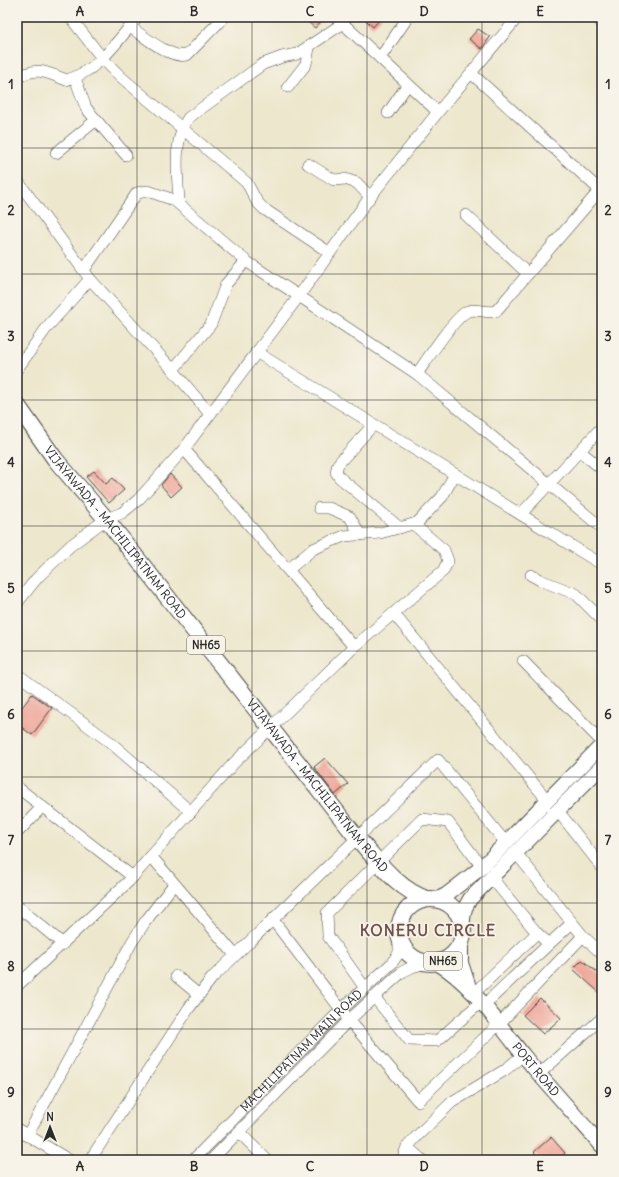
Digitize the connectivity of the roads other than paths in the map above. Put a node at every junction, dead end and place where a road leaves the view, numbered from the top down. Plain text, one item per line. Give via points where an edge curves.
1 (70, 17) edge
2 (138, 17) edge
3 (224, 17) edge
4 (408, 17) edge
5 (518, 17) edge
6 (596, 17) edge
7 (339, 20) edge
8 (602, 23) edge
9 (130, 27) junction
10 (309, 48) junction
11 (102, 58) junction
12 (380, 58) junction
13 (471, 74) junction
14 (17, 78) edge
15 (75, 78) junction
16 (408, 84) junction
17 (288, 87) dead end
18 (438, 112) junction
19 (388, 113) dead end
20 (95, 121) junction
21 (181, 127) junction
22 (56, 153) dead end
23 (126, 155) dead end
24 (308, 164) dead end
25 (17, 180) edge
26 (601, 191) edge
27 (370, 197) junction
28 (179, 204) junction
29 (466, 215) dead end
30 (330, 254) junction
31 (246, 261) junction
32 (87, 274) junction
33 (528, 274) junction
34 (299, 296) junction
35 (256, 352) junction
36 (17, 369) edge
37 (173, 370) junction
38 (416, 374) junction
39 (17, 405) edge
40 (209, 414) junction
41 (373, 425) junction
42 (602, 427) edge
43 (184, 449) junction
44 (581, 452) junction
45 (602, 470) edge
46 (455, 474) junction
47 (548, 484) junction
48 (319, 508) dead end
49 (521, 514) junction
50 (106, 519) junction
51 (412, 524) junction
52 (400, 528) junction
53 (602, 528) edge
54 (360, 535) junction
55 (602, 561) edge
56 (289, 570) junction
57 (531, 575) dead end
58 (17, 603) edge
59 (394, 614) junction
60 (602, 620) edge
61 (354, 647) junction
62 (523, 661) dead end
63 (17, 674) edge
64 (271, 727) junction
65 (602, 744) edge
66 (602, 766) edge
67 (17, 787) edge
68 (553, 806) junction
69 (42, 807) junction
70 (191, 812) junction
71 (17, 833) edge
72 (358, 839) junction
73 (511, 848) junction
74 (151, 856) junction
75 (379, 862) junction
76 (602, 867) edge
77 (487, 872) junction
78 (133, 877) junction
79 (398, 881) junction
80 (174, 884) junction
81 (431, 899) junction
82 (17, 906) edge
83 (406, 911) junction
84 (273, 920) junction
85 (572, 923) junction
86 (462, 924) junction
87 (537, 933) junction
88 (583, 936) junction
89 (399, 938) junction
90 (62, 944) junction
91 (461, 944) junction
92 (549, 944) junction
93 (602, 954) edge
94 (235, 955) junction
95 (431, 963) junction
96 (176, 976) dead end
97 (17, 986) edge
98 (365, 988) junction
99 (199, 995) junction
100 (375, 998) junction
101 (477, 998) junction
102 (342, 1010) junction
103 (602, 1018) edge
104 (350, 1020) junction
105 (500, 1023) junction
106 (523, 1055) junction
107 (539, 1074) junction
108 (17, 1130) edge
109 (239, 1132) junction
110 (27, 1136) junction
111 (602, 1146) edge
112 (408, 1147) junction
113 (54, 1156) edge
114 (69, 1160) edge
115 (90, 1160) edge
116 (193, 1160) edge
117 (210, 1160) edge
118 (267, 1160) edge
119 (402, 1160) edge
120 (422, 1160) edge

1 - 11 street
2 - 9 street
3 - 9 street via 187,55 181,56 170,53
4 - 12 street
5 - 13 street
6 - 8 street
7 - 10 street
7 - 12 street
9 - 11 street
10 - 17 street via 306,64
10 - 21 street via 263,64 206,103
11 - 15 street
11 - 21 street
12 - 16 street
13 - 18 street
13 - 26 street
14 - 15 street via 26,72 34,71 44,71 66,80
15 - 20 street via 82,101
16 - 18 street
16 - 19 street
18 - 27 street
20 - 22 street
20 - 23 street
21 - 28 street via 177,144
21 - 30 street via 247,183 257,202 264,209
24 - 27 street via 334,180 345,179 357,183
25 - 32 street
26 - 33 street
27 - 30 street
28 - 31 street
28 - 32 street via 148,191 137,194
29 - 33 street
30 - 34 street
31 - 34 street
31 - 37 street via 226,284 211,324
32 - 36 street
32 - 37 street
33 - 38 street via 496,311 464,313
34 - 35 street
34 - 38 street
35 - 40 street
35 - 41 street
37 - 40 street
38 - 47 street
39 - 50 highway, VIJAYAWADA - MACHILIPATNAM ROAD / NH65 via 55,459
40 - 43 street
41 - 46 street
41 - 52 street via 338,464 336,472
42 - 44 street
43 - 50 street via 138,500 122,513
43 - 56 street
44 - 45 street
44 - 47 street
46 - 49 street
46 - 51 street via 442,497 417,523
47 - 49 street
47 - 53 street
48 - 54 street via 330,508 350,517
49 - 55 street via 598,562
50 - 58 street via 70,546 37,578
50 - 64 highway, VIJAYAWADA - MACHILIPATNAM ROAD / NH65
51 - 52 street
51 - 59 street via 444,550 448,561 443,571
52 - 54 street
54 - 56 street via 344,536 313,549
56 - 61 street
57 - 60 street via 576,594
59 - 61 street
59 - 68 street
61 - 64 street
62 - 65 street
63 - 70 street via 110,742
64 - 70 street via 234,763
64 - 72 highway, VIJAYAWADA - MACHILIPATNAM ROAD / NH65
65 - 68 main road
66 - 68 main road
67 - 69 street
68 - 73 main road
68 - 76 street
69 - 71 street
69 - 78 street
70 - 74 street
72 - 73 street via 438,760
72 - 75 highway, VIJAYAWADA - MACHILIPATNAM ROAD / NH65
72 - 84 street
73 - 77 main road
73 - 85 street
74 - 78 street
74 - 80 street
75 - 77 street via 422,819 448,822
75 - 79 highway, VIJAYAWADA - MACHILIPATNAM ROAD / NH65
75 - 98 street via 327,913 328,936
77 - 81 main road via 446,895
77 - 86 main road via 465,908
77 - 87 street
78 - 90 street
79 - 81 highway, VIJAYAWADA - MACHILIPATNAM ROAD / NH65 via 416,896
79 - 83 highway, VIJAYAWADA - MACHILIPATNAM ROAD / NH65 via 407,902
80 - 94 street
80 - 110 street via 144,922 132,942
81 - 83 highway via 419,901
81 - 86 highway, NH65 via 445,902 453,908
82 - 90 street
83 - 89 highway, NH65 via 401,919
84 - 94 street
84 - 102 street
85 - 88 street
85 - 92 street
86 - 91 highway, NH65
87 - 92 street
87 - 101 street
88 - 93 street
88 - 105 street
89 - 95 highway, NH65 via 408,955 416,960
89 - 98 street, MACHILIPATNAM MAIN ROAD via 399,953
90 - 97 street
91 - 95 highway, NH65 via 447,960
91 - 101 main road, PORT ROAD via 461,963
92 - 101 street
94 - 99 street
95 - 100 street, MACHILIPATNAM MAIN ROAD via 402,972
95 - 101 main road, PORT ROAD via 447,969
96 - 99 street
98 - 102 street, MACHILIPATNAM MAIN ROAD
99 - 115 street
100 - 101 street via 409,1040 437,1041
100 - 104 street, MACHILIPATNAM MAIN ROAD
101 - 105 main road, PORT ROAD
102 - 104 street
102 - 116 street, MACHILIPATNAM MAIN ROAD
103 - 107 street
104 - 105 street via 418,1101
104 - 109 street, MACHILIPATNAM MAIN ROAD
105 - 106 main road, PORT ROAD
106 - 107 main road, PORT ROAD
106 - 112 street via 506,1070 452,1102
107 - 111 main road, PORT ROAD
108 - 110 street
109 - 117 street, MACHILIPATNAM MAIN ROAD
109 - 118 street
110 - 113 street
112 - 119 street
112 - 120 street
113 - 114 street

